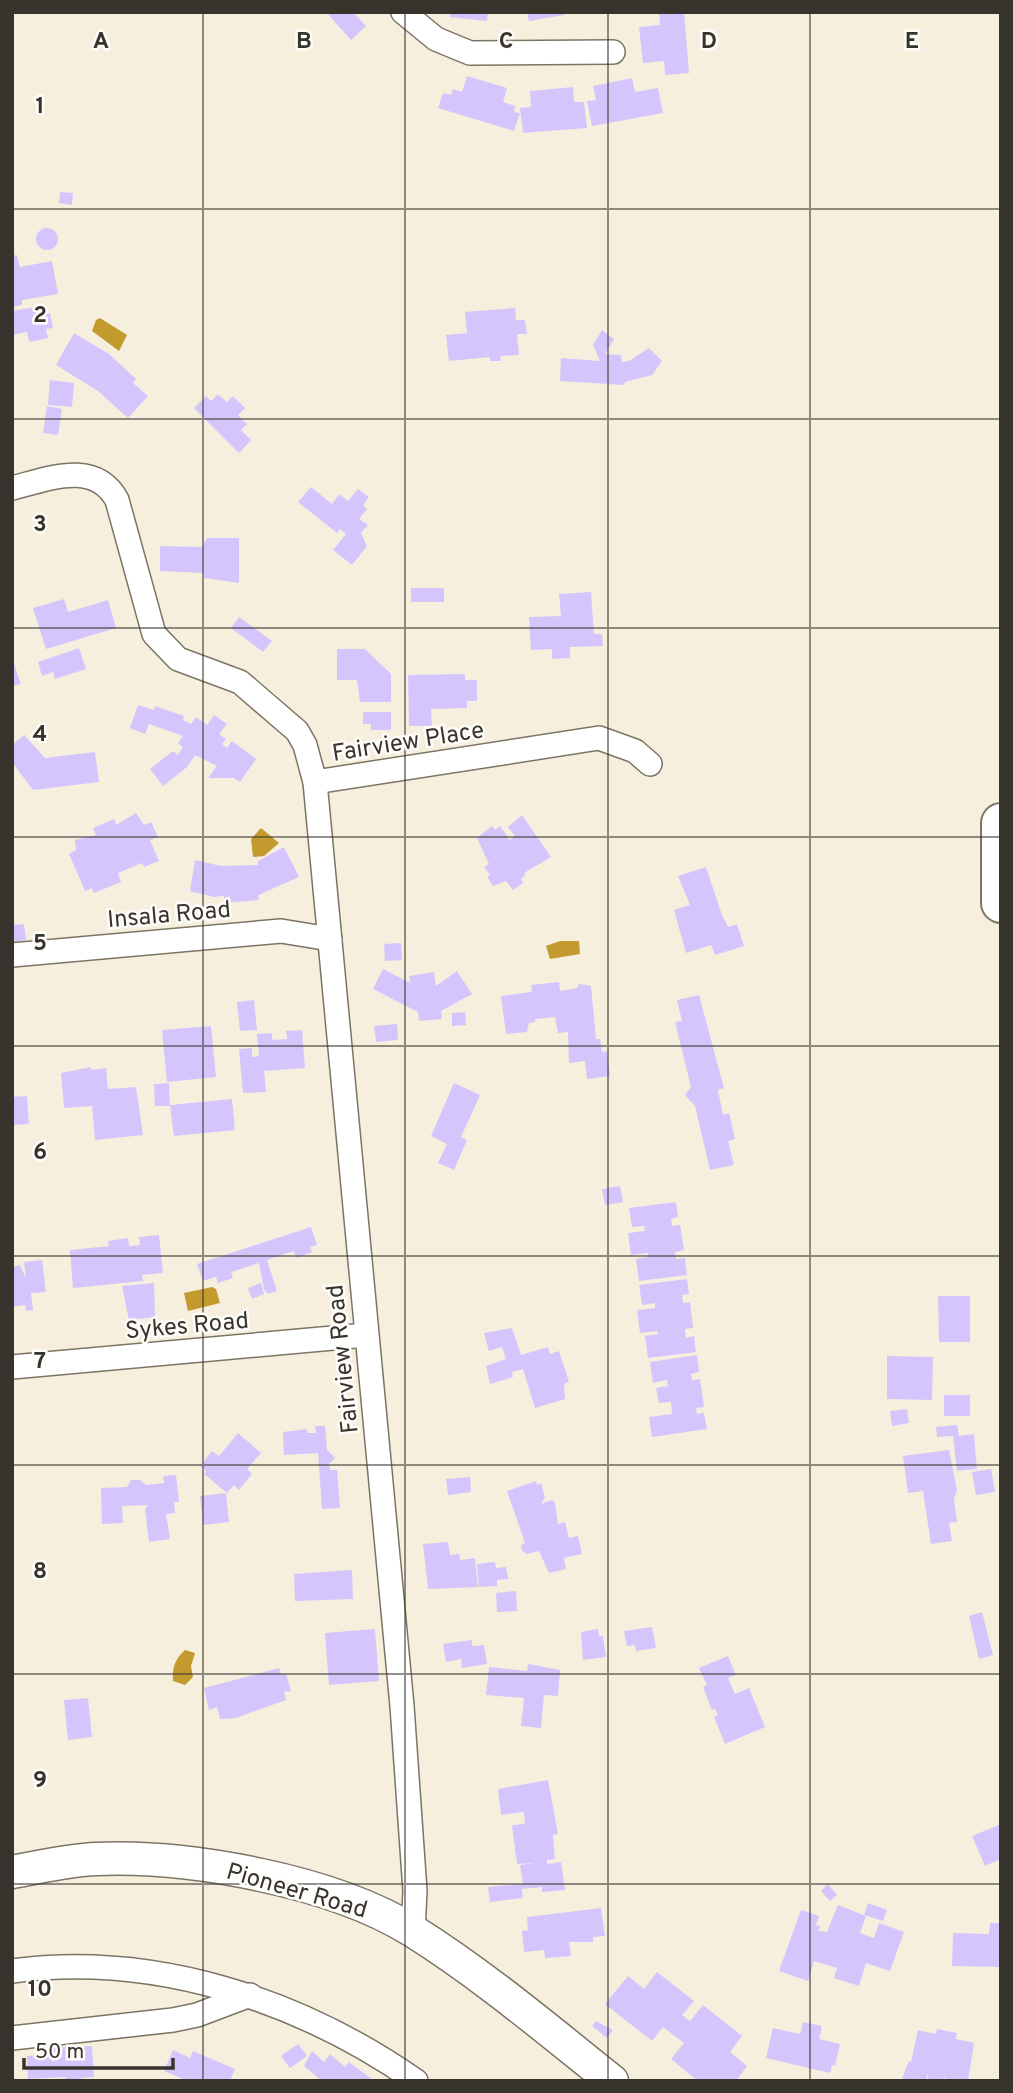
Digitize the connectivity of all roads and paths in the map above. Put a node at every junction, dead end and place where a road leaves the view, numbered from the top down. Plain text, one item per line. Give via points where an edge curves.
1 (403, 12) edge
2 (613, 52) dead end
3 (12, 488) edge
4 (650, 764) dead end
5 (315, 782) junction
6 (1001, 823) edge
7 (1001, 903) edge
8 (330, 939) junction
9 (12, 955) edge
10 (366, 1335) junction
11 (12, 1367) edge
12 (12, 1872) edge
13 (413, 1931) junction
14 (12, 1971) edge
15 (250, 1995) junction
16 (12, 2038) edge
17 (416, 2081) edge
18 (612, 2081) edge

1 - 2 street via 436,39 470,53
3 - 5 street, Fairview Place via 77,474 93,477 111,489 154,634 178,659 240,682 297,731
4 - 5 street, Fairview Place via 635,751 599,738
5 - 8 street, Fairview Road
6 - 7 highway
8 - 9 street, Insala Road via 281,931
8 - 10 street, Fairview Road
10 - 11 street, Sykes Road
10 - 13 street, Fairview Road via 402,1706 415,1891
12 - 13 main road, Pioneer Road via 95,1858 185,1862 271,1878 346,1901
13 - 18 main road, Pioneer Road
14 - 15 street via 46,1966 123,1968
15 - 16 street via 173,2020
15 - 17 street via 329,2028

